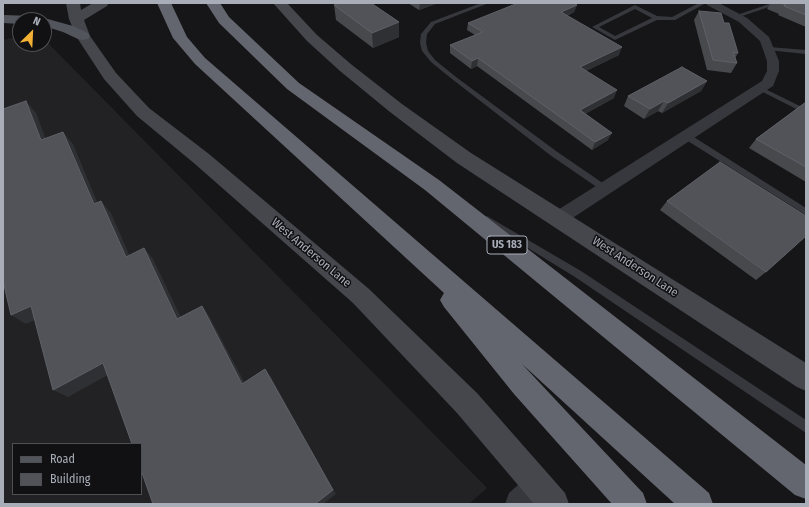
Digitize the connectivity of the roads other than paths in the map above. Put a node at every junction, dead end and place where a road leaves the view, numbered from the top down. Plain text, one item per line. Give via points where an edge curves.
1 (102, 3) edge
2 (164, 3) edge
3 (213, 3) edge
4 (280, 3) edge
5 (486, 3) edge
6 (703, 3) edge
7 (711, 3) edge
8 (778, 3) edge
9 (16, 6) dead end
10 (3, 10) edge
11 (737, 16) junction
12 (656, 18) junction
13 (78, 19) edge
14 (52, 24) edge
15 (769, 49) junction
16 (806, 52) edge
17 (759, 88) junction
18 (806, 112) edge
19 (686, 136) junction
20 (432, 185) junction
21 (604, 188) junction
22 (806, 212) edge
23 (559, 218) junction
24 (407, 245) junction
25 (806, 378) edge
26 (806, 427) edge
27 (806, 484) edge
28 (537, 498) edge
29 (632, 504) edge
30 (698, 504) edge

1 - 13 main road
2 - 24 highway via 180,38 200,61
3 - 20 highway, US 183 via 224,20 293,86
4 - 23 main road, West Anderson Lane via 312,38 396,108 464,158
5 - 21 lane via 433,23 424,34 425,51 454,78
6 - 12 lane via 673,19
7 - 11 street
8 - 11 lane
9 - 10 main road
11 - 15 street via 766,40
12 - 12 lane via 615,38 595,27 635,7
13 - 14 main road via 68,29
13 - 28 main road, West Anderson Lane via 110,76 143,112 202,159 361,296 467,403
15 - 16 lane
15 - 17 street via 773,71 768,83
17 - 18 lane
17 - 19 street
19 - 21 street
19 - 22 lane
20 - 26 lane via 578,274
20 - 27 highway, US 183
21 - 23 street
23 - 25 main road, West Anderson Lane
24 - 29 highway via 523,385
24 - 30 highway

